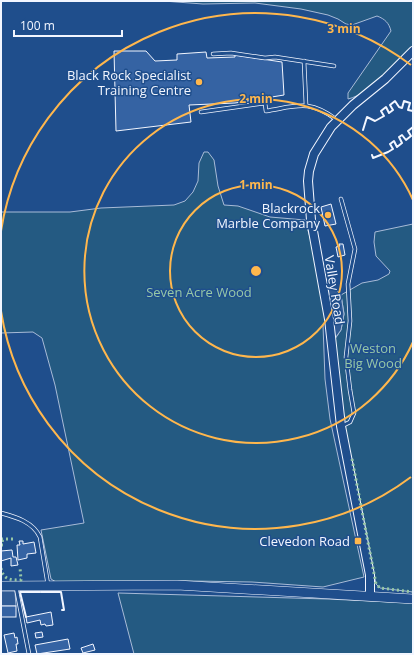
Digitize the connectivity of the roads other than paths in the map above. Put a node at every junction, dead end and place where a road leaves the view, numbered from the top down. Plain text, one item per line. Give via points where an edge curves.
1 (413, 52) edge
2 (213, 54) dead end
3 (304, 61) junction
4 (334, 66) dead end
5 (306, 105) junction
6 (201, 112) dead end
7 (337, 120) junction
8 (341, 199) dead end
9 (341, 426) junction
10 (1, 513) edge
11 (48, 585) junction
12 (1, 586) edge
13 (16, 586) junction
14 (370, 596) junction
15 (413, 599) edge
16 (29, 654) edge

1 - 7 street, Valley Road
2 - 3 lane via 231,53
3 - 4 lane
3 - 5 lane
5 - 6 lane via 266,111 265,104
5 - 7 lane via 323,110
7 - 9 street, Valley Road via 317,147 308,181 311,220 329,319
8 - 9 lane via 355,249 348,284 350,321 346,357 354,413 350,422
9 - 14 street, Valley Road via 370,575
10 - 11 lane via 23,521 38,533
11 - 13 main road
11 - 14 main road via 208,586
12 - 13 main road
13 - 16 lane
14 - 15 main road

